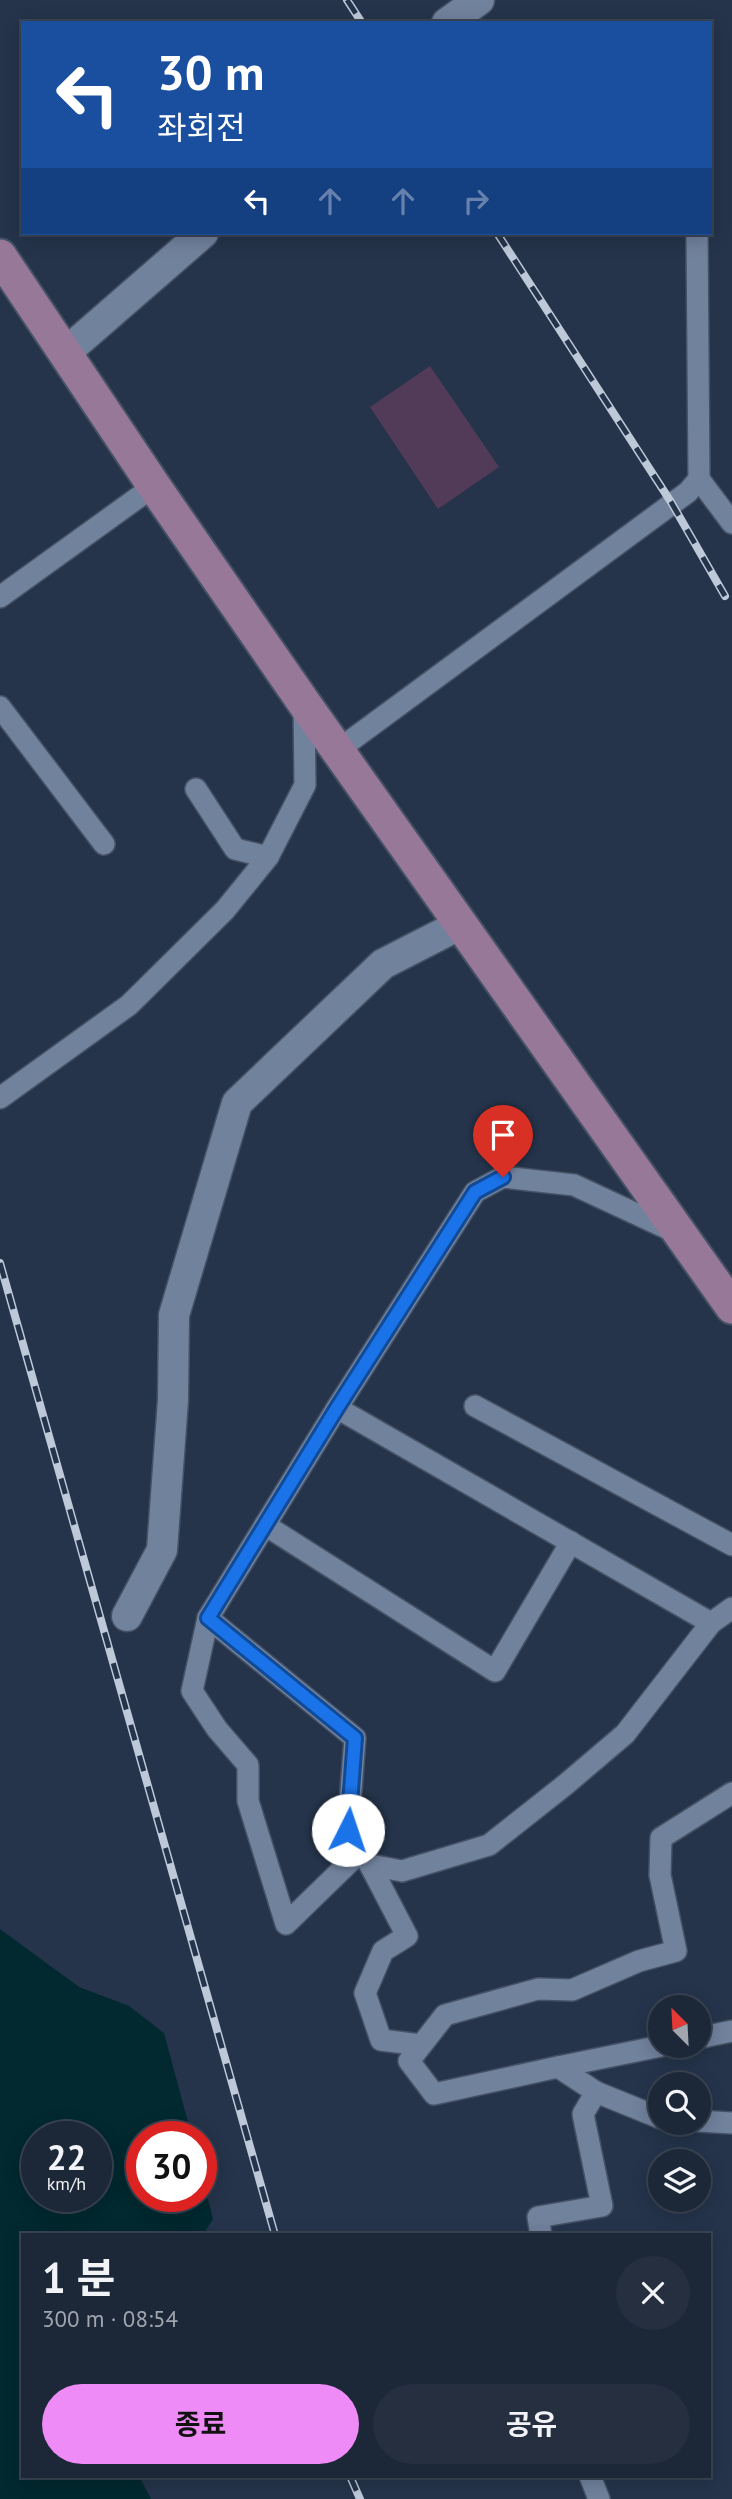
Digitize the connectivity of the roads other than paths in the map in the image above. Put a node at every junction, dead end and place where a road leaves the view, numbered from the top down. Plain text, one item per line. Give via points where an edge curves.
1 (479, 0) edge
2 (450, 21) edge
3 (201, 235) edge
4 (697, 235) edge
5 (0, 256) edge
6 (65, 353) junction
7 (699, 479) junction
8 (154, 486) junction
9 (732, 523) edge
10 (0, 597) edge
11 (304, 703) junction
12 (0, 706) edge
13 (338, 750) junction
14 (196, 789) dead end
15 (104, 844) dead end
16 (268, 857) junction
17 (461, 924) junction
18 (0, 1098) edge
19 (683, 1235) junction
20 (732, 1307) edge
21 (475, 1406) dead end
22 (337, 1408) junction
23 (265, 1525) junction
24 (571, 1542) junction
25 (732, 1545) edge
26 (732, 1608) edge
27 (127, 1616) dead end
28 (208, 1618) junction
29 (711, 1623) junction
30 (732, 1793) edge
31 (365, 1858) junction
32 (732, 2031) edge
33 (711, 2035) edge
34 (421, 2045) junction
35 (648, 2049) edge
36 (558, 2067) junction
37 (596, 2092) junction
38 (648, 2113) edge
39 (711, 2122) edge
40 (732, 2123) edge
41 (541, 2233) edge
42 (591, 2478) edge
43 (599, 2499) edge

1 - 2 street
3 - 6 street
4 - 7 street
5 - 6 main road
6 - 8 main road
7 - 9 street
7 - 13 street via 688,492
8 - 10 street
8 - 11 main road
11 - 13 main road
11 - 16 street via 305,785
12 - 15 street
13 - 17 main road
14 - 16 street via 235,849
16 - 18 street via 225,910 129,1005
17 - 19 main road
17 - 27 street via 383,964 237,1103 174,1315 162,1550
19 - 20 main road
19 - 22 street via 573,1185 503,1177 475,1192
21 - 25 street
22 - 23 street
22 - 24 street
23 - 24 street via 495,1671
23 - 28 street
24 - 29 street
26 - 29 street
28 - 31 street via 355,1738 348,1830
28 - 31 street via 192,1691 248,1765 248,1801 286,1924
29 - 31 street via 625,1734 489,1845 402,1871
30 - 34 street via 662,1838 660,1875 676,1951 639,1961 572,1990 538,1989 445,2015
31 - 34 street via 407,1936 383,1951 365,1993 382,2040
32 - 33 street
34 - 36 street via 409,2061 435,2094
35 - 36 street
36 - 37 street
37 - 38 street
37 - 41 street via 583,2114 602,2206 538,2217
39 - 40 street
42 - 43 street

